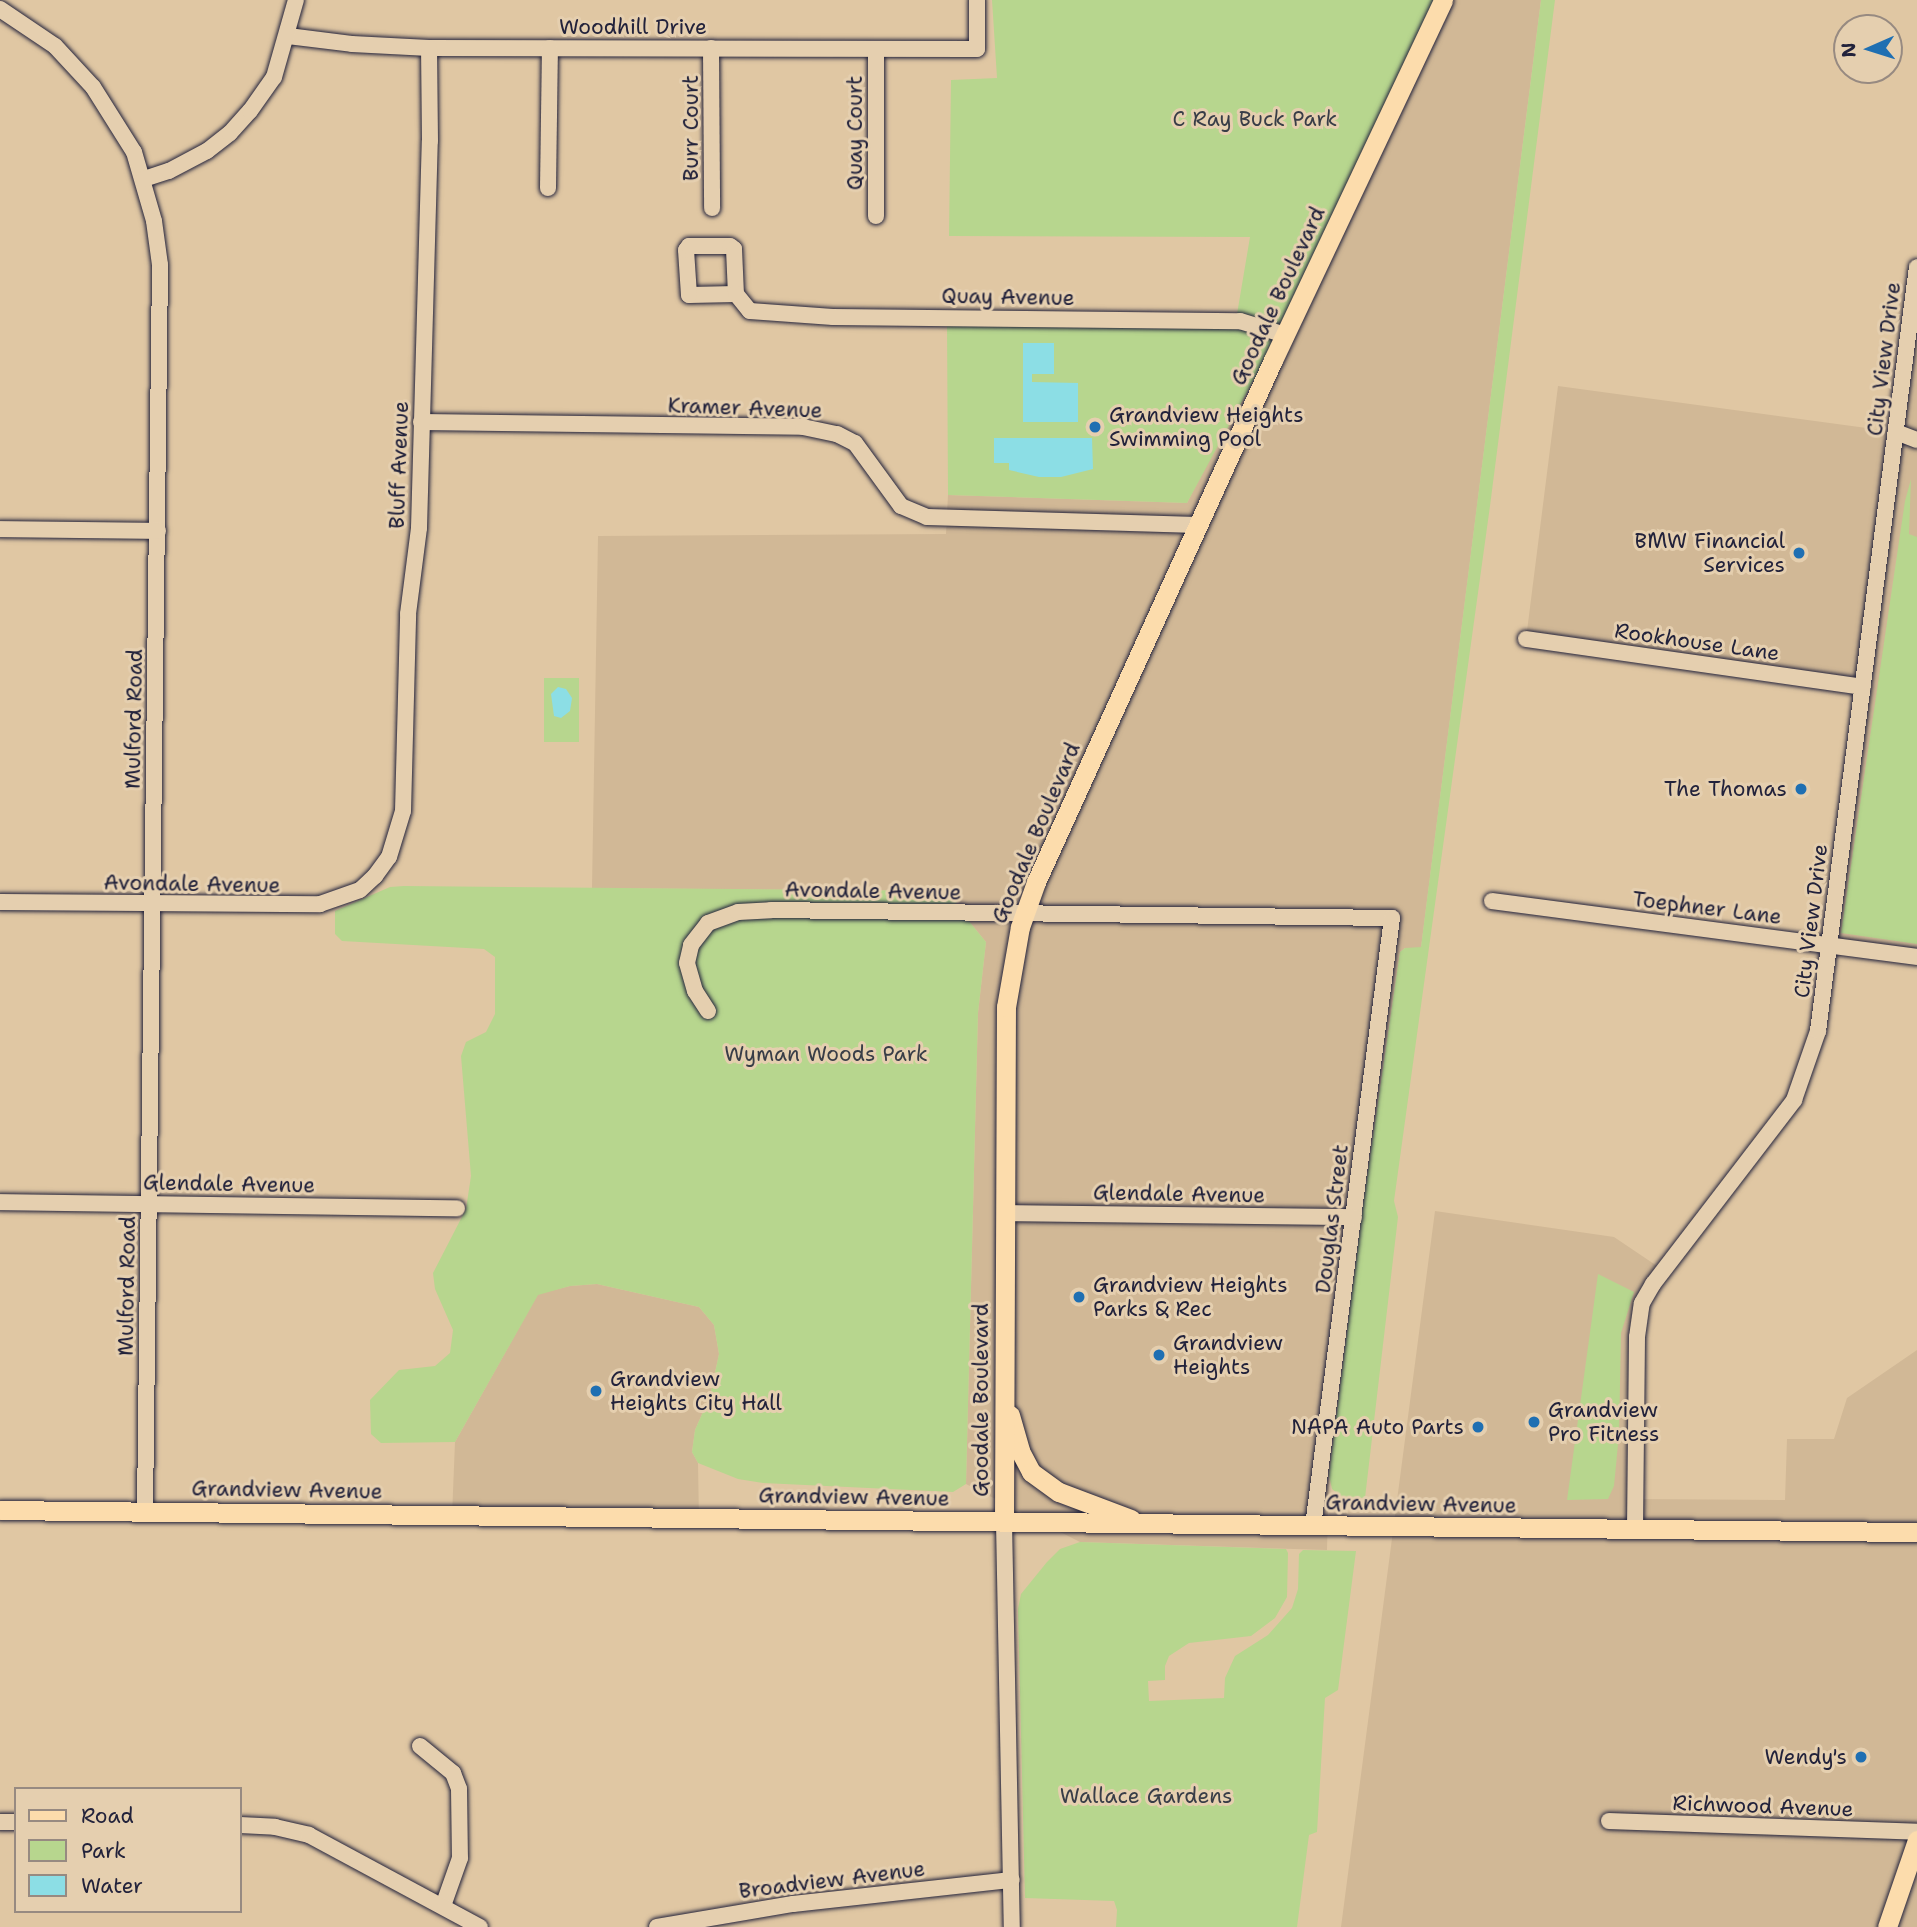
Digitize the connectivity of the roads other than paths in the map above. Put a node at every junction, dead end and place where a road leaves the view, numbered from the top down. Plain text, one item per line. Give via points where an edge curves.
1 (296, 0) edge
2 (977, 0) edge
3 (1444, 0) edge
4 (0, 9) edge
5 (288, 36) junction
6 (429, 48) junction
7 (550, 48) junction
8 (711, 48) junction
9 (876, 50) junction
10 (144, 179) junction
11 (548, 188) dead end
12 (712, 208) dead end
13 (876, 216) dead end
14 (1917, 268) edge
15 (736, 294) dead end
16 (1285, 335) junction
17 (421, 422) junction
18 (1896, 432) junction
19 (1917, 440) edge
20 (1198, 524) junction
21 (0, 529) edge
22 (158, 531) junction
23 (1526, 639) dead end
24 (1863, 687) junction
25 (375, 876) joint
26 (1492, 901) dead end
27 (0, 902) edge
28 (153, 904) junction
29 (1024, 915) junction
30 (1392, 918) joint
31 (1829, 945) junction
32 (1917, 957) edge
33 (708, 1011) dead end
34 (0, 1202) edge
35 (149, 1203) junction
36 (457, 1208) dead end
37 (1005, 1213) junction
38 (1354, 1217) junction
39 (1003, 1377) junction
40 (0, 1510) edge
41 (145, 1511) junction
42 (1004, 1522) junction
43 (1139, 1522) junction
44 (1313, 1526) junction
45 (1636, 1529) junction
46 (1917, 1532) edge
47 (420, 1746) dead end
48 (1609, 1821) dead end
49 (242, 1825) edge
50 (1917, 1832) edge
51 (1917, 1840) edge
52 (1012, 1880) junction
53 (443, 1906) junction
54 (480, 1927) edge
55 (657, 1927) edge
56 (1012, 1927) edge
57 (1887, 1927) edge

1 - 5 street
2 - 9 street, Woodhill Drive via 977,49
3 - 16 main road, Goodale Boulevard
4 - 10 street, Mulford Road via 55,46 93,87 134,152
5 - 6 street, Woodhill Drive
5 - 10 street via 274,77 230,133 169,171
6 - 7 street, Woodhill Drive
6 - 17 street, Bluff Avenue
7 - 8 street, Woodhill Drive
7 - 11 street
8 - 9 street, Woodhill Drive
8 - 12 street, Burr Court
9 - 13 street, Quay Court
10 - 22 street, Mulford Road via 160,265
14 - 18 street, City View Drive
15 - 16 street, Quay Avenue via 750,311 819,316 1240,321
16 - 20 main road, Goodale Boulevard
17 - 20 street, Kramer Avenue via 803,427 855,443 901,506 927,517
17 - 25 street, Bluff Avenue via 419,528 408,625 403,811 389,857
18 - 19 street
18 - 24 street, City View Drive
20 - 29 main road, Goodale Boulevard
21 - 22 street
22 - 28 street, Mulford Road
23 - 24 street, Rookhouse Lane
24 - 31 street, City View Drive
25 - 28 street, Avondale Avenue via 360,890 320,904
26 - 31 street, Toephner Lane
27 - 28 street, Avondale Avenue
28 - 35 street, Mulford Road
29 - 30 street, Avondale Avenue
29 - 33 street, Avondale Avenue via 771,910 718,918 695,938 687,963 695,991
29 - 37 main road, Goodale Boulevard via 1006,1007
30 - 38 street, Douglas Street
31 - 32 street, Toephner Lane
31 - 45 street, City View Drive via 1818,1031 1794,1100 1642,1303 1637,1337
34 - 35 street, Glendale Avenue
35 - 36 street, Glendale Avenue
35 - 41 street, Mulford Road
37 - 38 street, Glendale Avenue
37 - 39 main road, Goodale Boulevard
38 - 44 street, Douglas Street
39 - 42 main road, Goodale Boulevard
39 - 43 main road via 1014,1429 1031,1472 1059,1492
40 - 41 main road, Grandview Avenue
41 - 42 main road, Grandview Avenue
42 - 43 main road, Grandview Avenue
42 - 52 street, Goodale Boulevard
43 - 44 main road, Grandview Avenue
44 - 45 main road, Grandview Avenue
45 - 46 main road, Grandview Avenue
47 - 53 street via 453,1773 459,1789 460,1858
48 - 50 street, Richwood Avenue
49 - 53 street via 309,1835
51 - 57 main road
52 - 55 street, Broadview Avenue via 793,1904
52 - 56 street, Goodale Boulevard
53 - 54 street

